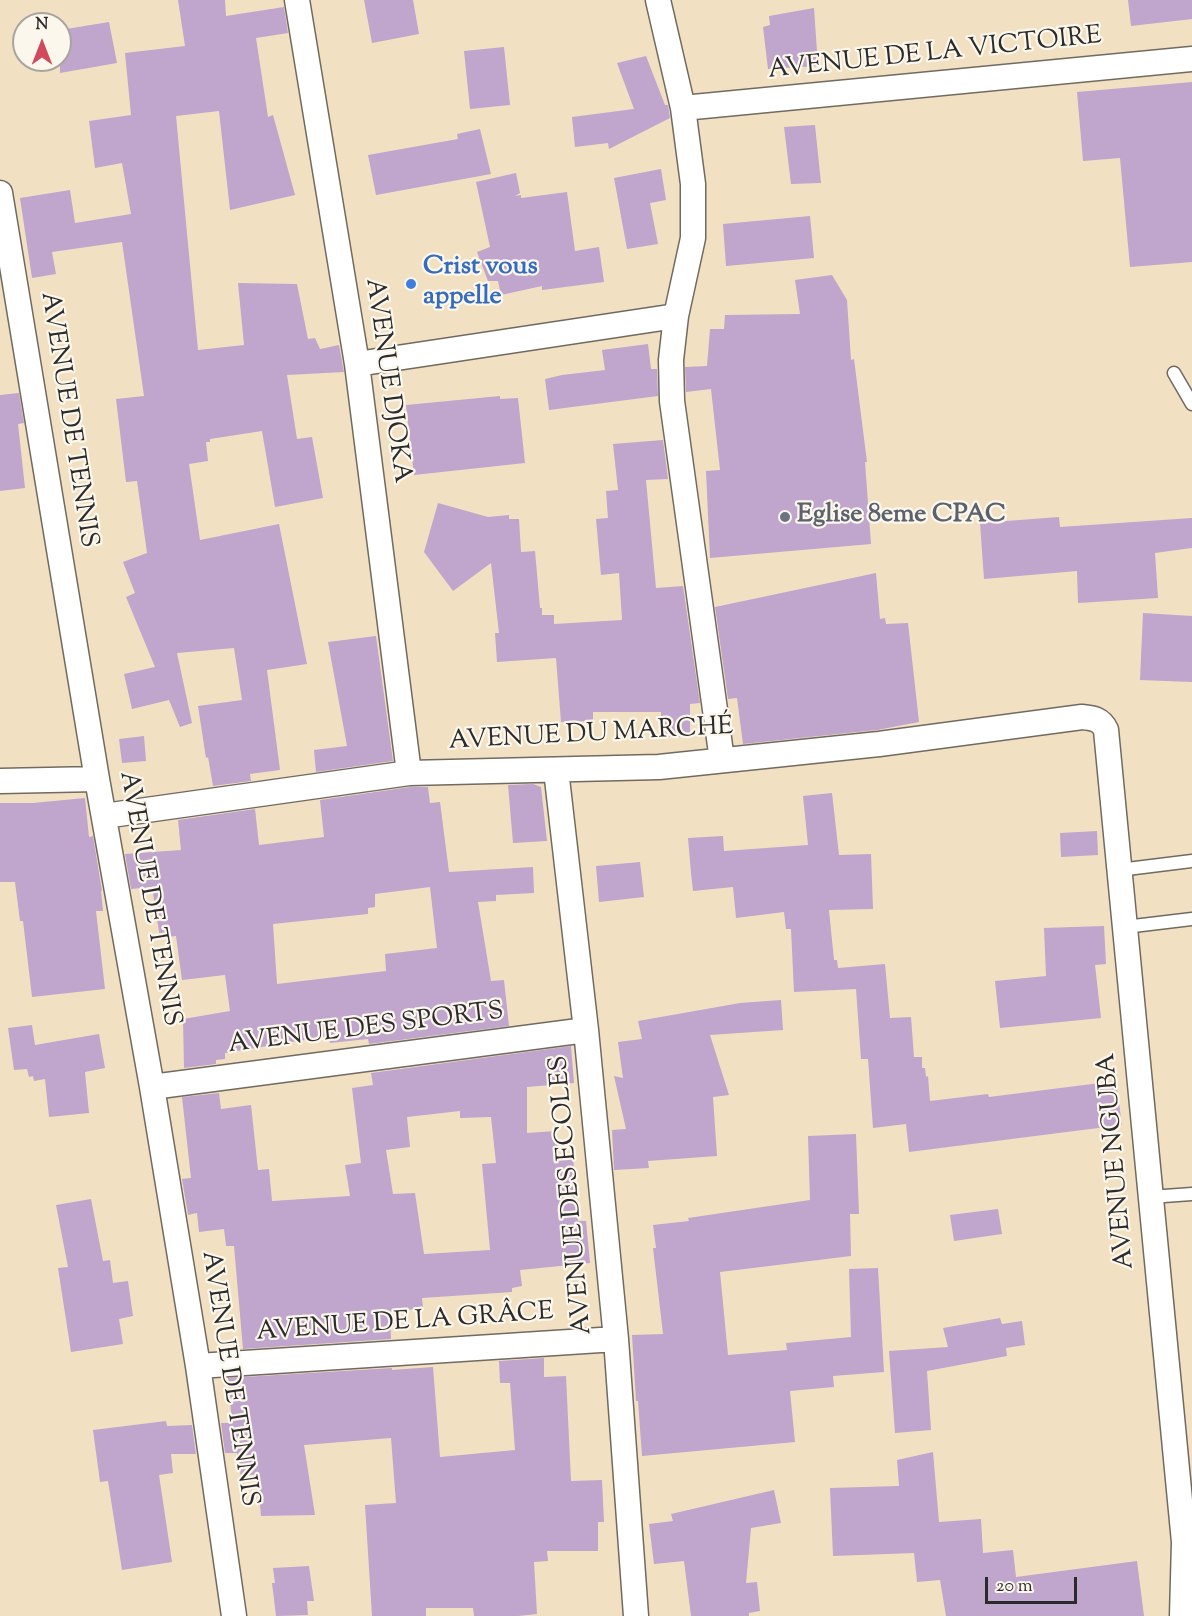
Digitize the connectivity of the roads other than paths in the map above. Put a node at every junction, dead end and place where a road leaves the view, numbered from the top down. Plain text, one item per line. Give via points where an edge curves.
1 (297, 0) edge
2 (658, 0) edge
3 (1192, 59) edge
4 (683, 108) junction
5 (0, 193) edge
6 (676, 316) junction
7 (357, 364) junction
8 (1174, 373) dead end
9 (1192, 404) edge
10 (1083, 717) joint
11 (722, 760) junction
12 (556, 770) junction
13 (409, 772) junction
14 (97, 779) junction
15 (0, 781) edge
16 (104, 816) junction
17 (1192, 861) edge
18 (1119, 870) junction
19 (1192, 919) edge
20 (1125, 927) junction
21 (586, 1030) junction
22 (152, 1087) junction
23 (1192, 1194) edge
24 (1150, 1197) junction
25 (616, 1339) junction
26 (198, 1366) junction
27 (234, 1616) edge
28 (636, 1616) edge
29 (1182, 1616) edge

1 - 7 street, AVENUE DJOKA
2 - 4 street
3 - 4 street, AVENUE DE LA VICTOIRE
4 - 6 street via 693,184 693,238
5 - 14 street, AVENUE DE TENNIS
6 - 7 street
6 - 11 street via 672,401
7 - 13 street, AVENUE DJOKA
8 - 9 lane
10 - 11 street, AVENUE DU MARCHÉ
10 - 18 street, AVENUE NGUBA via 1097,720 1106,730
11 - 12 street, AVENUE DU MARCHÉ via 659,767
12 - 13 street, AVENUE DU MARCHÉ
12 - 21 street, AVENUE DES ECOLES
13 - 16 street, AVENUE DU MARCHÉ
14 - 15 street
14 - 16 street, AVENUE DE TENNIS
16 - 22 street, AVENUE DE TENNIS
17 - 18 lane
18 - 20 street, AVENUE NGUBA
19 - 20 lane
20 - 24 street, AVENUE NGUBA
21 - 22 street, AVENUE DES SPORTS
21 - 25 street, AVENUE DES ECOLES
22 - 26 street, AVENUE DE TENNIS
23 - 24 lane
24 - 29 street, AVENUE NGUBA via 1184,1542
25 - 26 street, AVENUE DE LA GRÂCE
25 - 28 street, AVENUE DES ECOLES
26 - 27 street, AVENUE DE TENNIS

